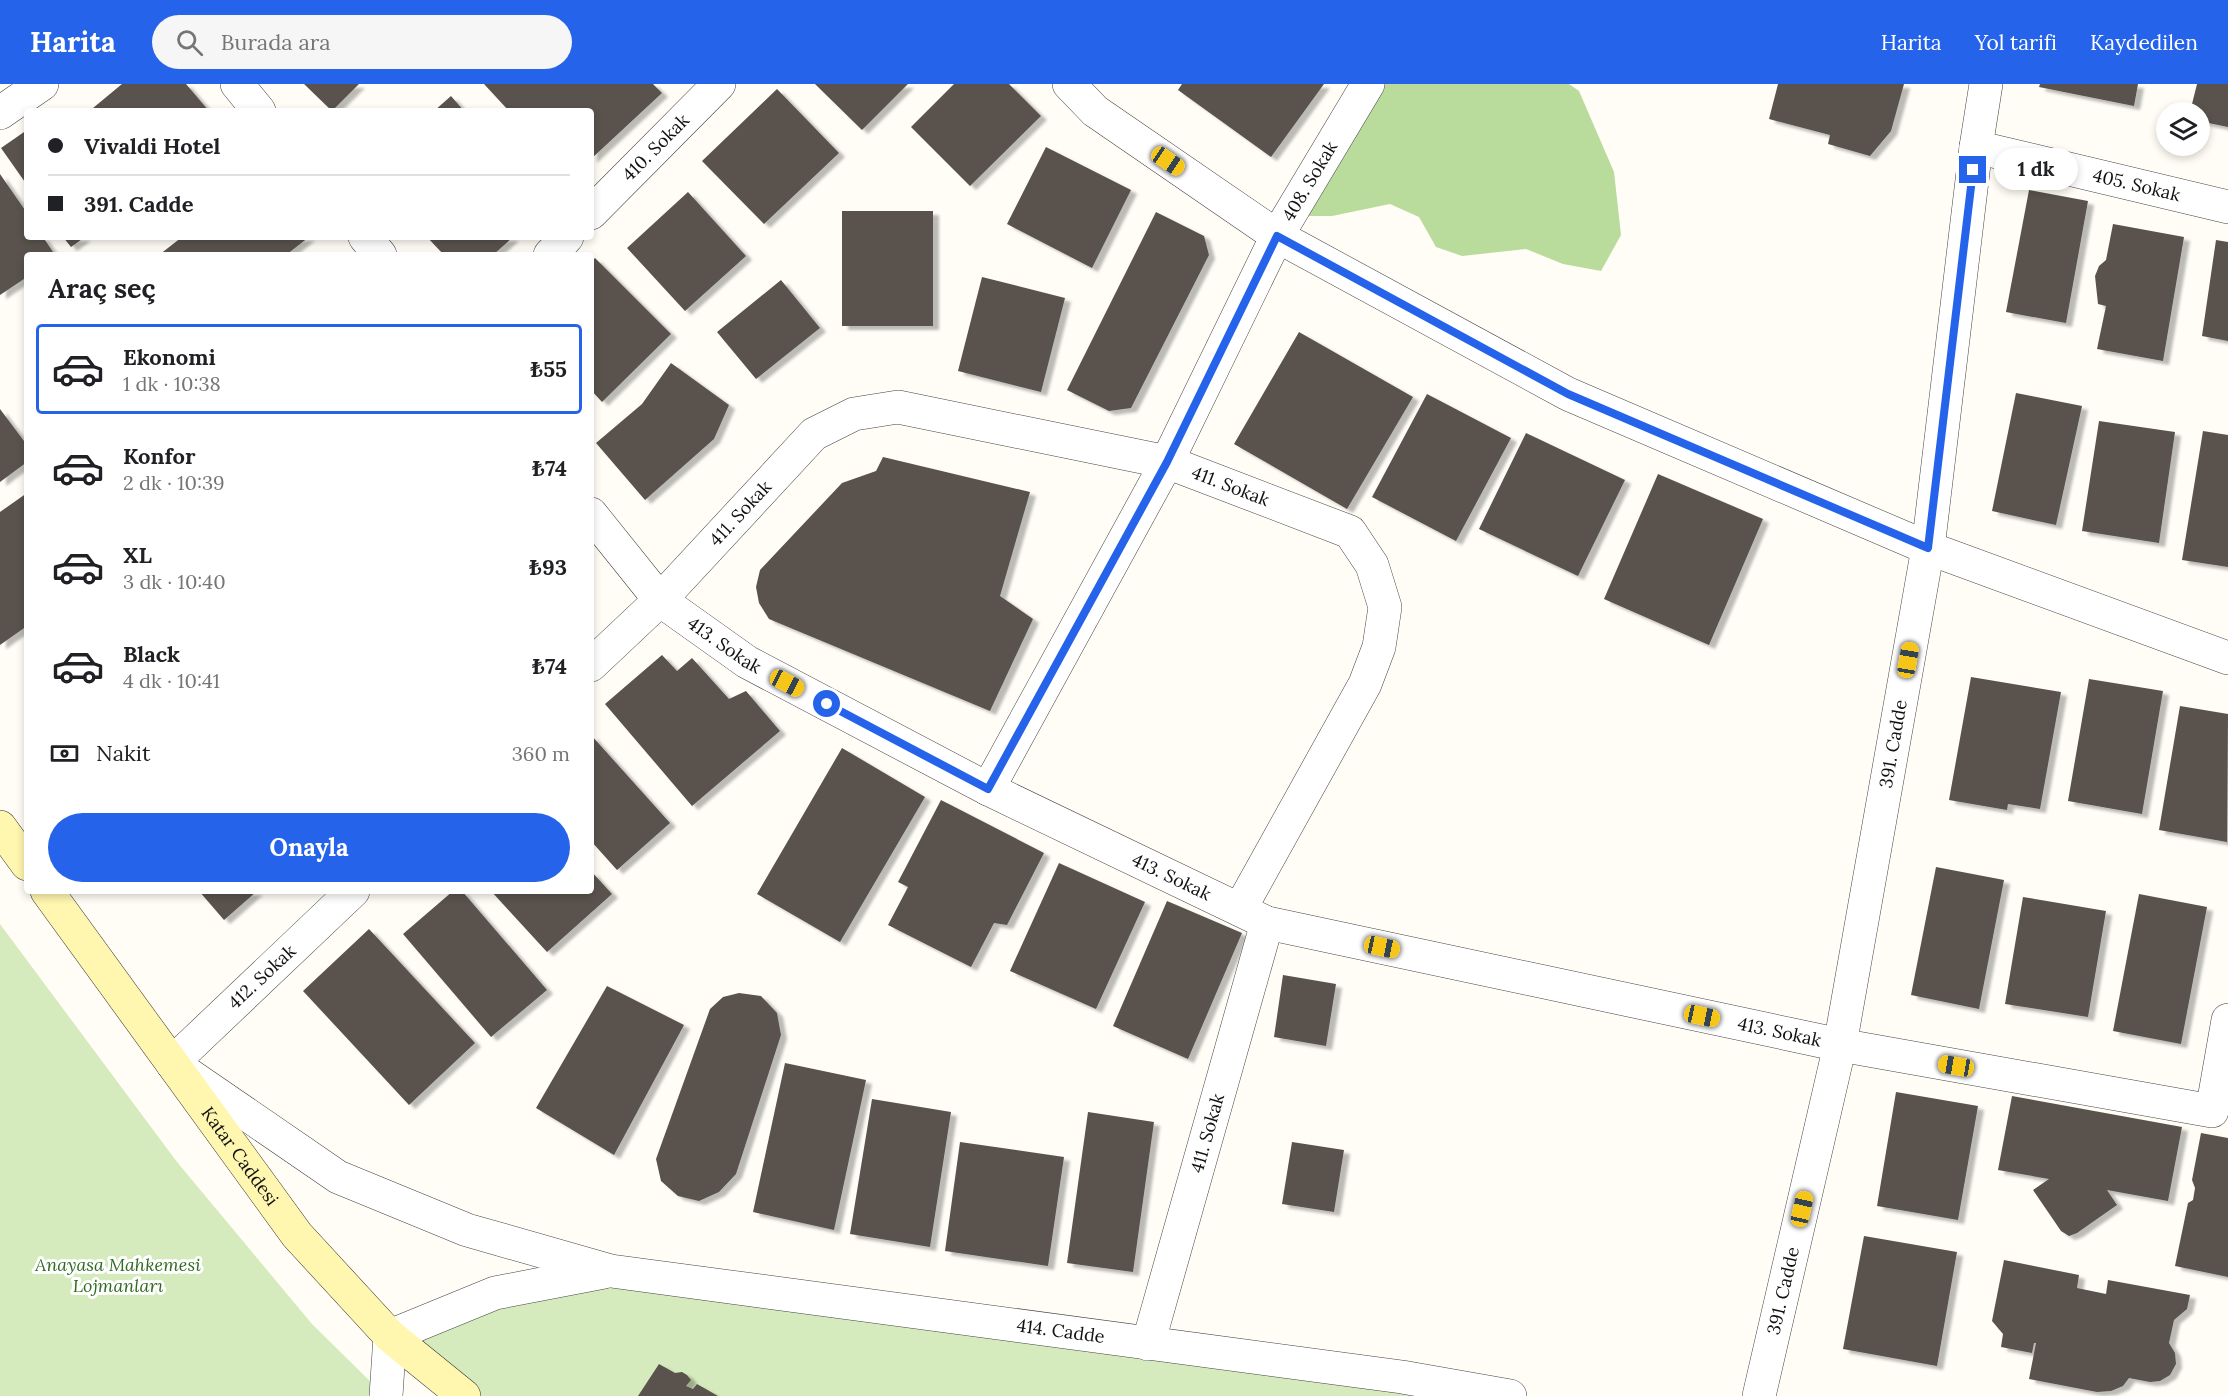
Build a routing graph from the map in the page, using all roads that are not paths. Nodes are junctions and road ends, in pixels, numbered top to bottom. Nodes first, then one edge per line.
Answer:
1 (42, 84) edge
2 (237, 84) edge
3 (719, 84) edge
4 (1069, 84) edge
5 (1368, 84) edge
6 (1986, 84) edge
7 (257, 108) edge
8 (0, 113) edge
9 (1976, 147) junction
10 (2228, 207) edge
11 (594, 210) edge
12 (1277, 236) junction
13 (368, 240) edge
14 (564, 240) edge
15 (378, 252) edge
16 (553, 252) edge
17 (1167, 462) junction
18 (594, 518) edge
19 (1928, 548) junction
20 (660, 600) junction
21 (2228, 658) edge
22 (594, 662) edge
23 (988, 789) junction
24 (0, 827) edge
25 (24, 860) edge
26 (48, 894) edge
27 (350, 894) edge
28 (1254, 916) junction
29 (2228, 1020) edge
30 (1840, 1045) junction
31 (172, 1063) junction
32 (2220, 1113) edge
33 (611, 1271) junction
34 (390, 1336) junction
35 (1148, 1344) junction
36 (386, 1396) edge
37 (464, 1396) edge
38 (1510, 1396) edge
39 (1759, 1396) edge

1 - 8 street
2 - 7 street
3 - 11 street, 410. Sokak
4 - 12 street
5 - 12 street, 408. Sokak
6 - 9 street, 391. Cadde
9 - 10 street, 405. Sokak
9 - 19 street, 391. Cadde
12 - 17 street, 408. Sokak
12 - 19 street
13 - 15 street
14 - 16 street
17 - 20 street, 411. Sokak
17 - 23 street, 408. Sokak
17 - 28 street, 411. Sokak
18 - 20 street, 413. Sokak
19 - 21 street
19 - 30 street, 391. Cadde
20 - 22 street
20 - 23 street, 413. Sokak
23 - 28 street, 413. Sokak
24 - 25 main road
26 - 31 main road, Katar Caddesi
27 - 31 street, 412. Sokak
28 - 30 street, 413. Sokak
28 - 35 street, 411. Sokak
29 - 32 street
30 - 32 street, 413. Sokak
30 - 39 street, 391. Cadde
31 - 33 street
31 - 34 main road, Katar Caddesi
33 - 34 street
33 - 35 street, 414. Cadde
34 - 36 street
34 - 37 main road, Katar Caddesi
35 - 38 street, 414. Cadde

